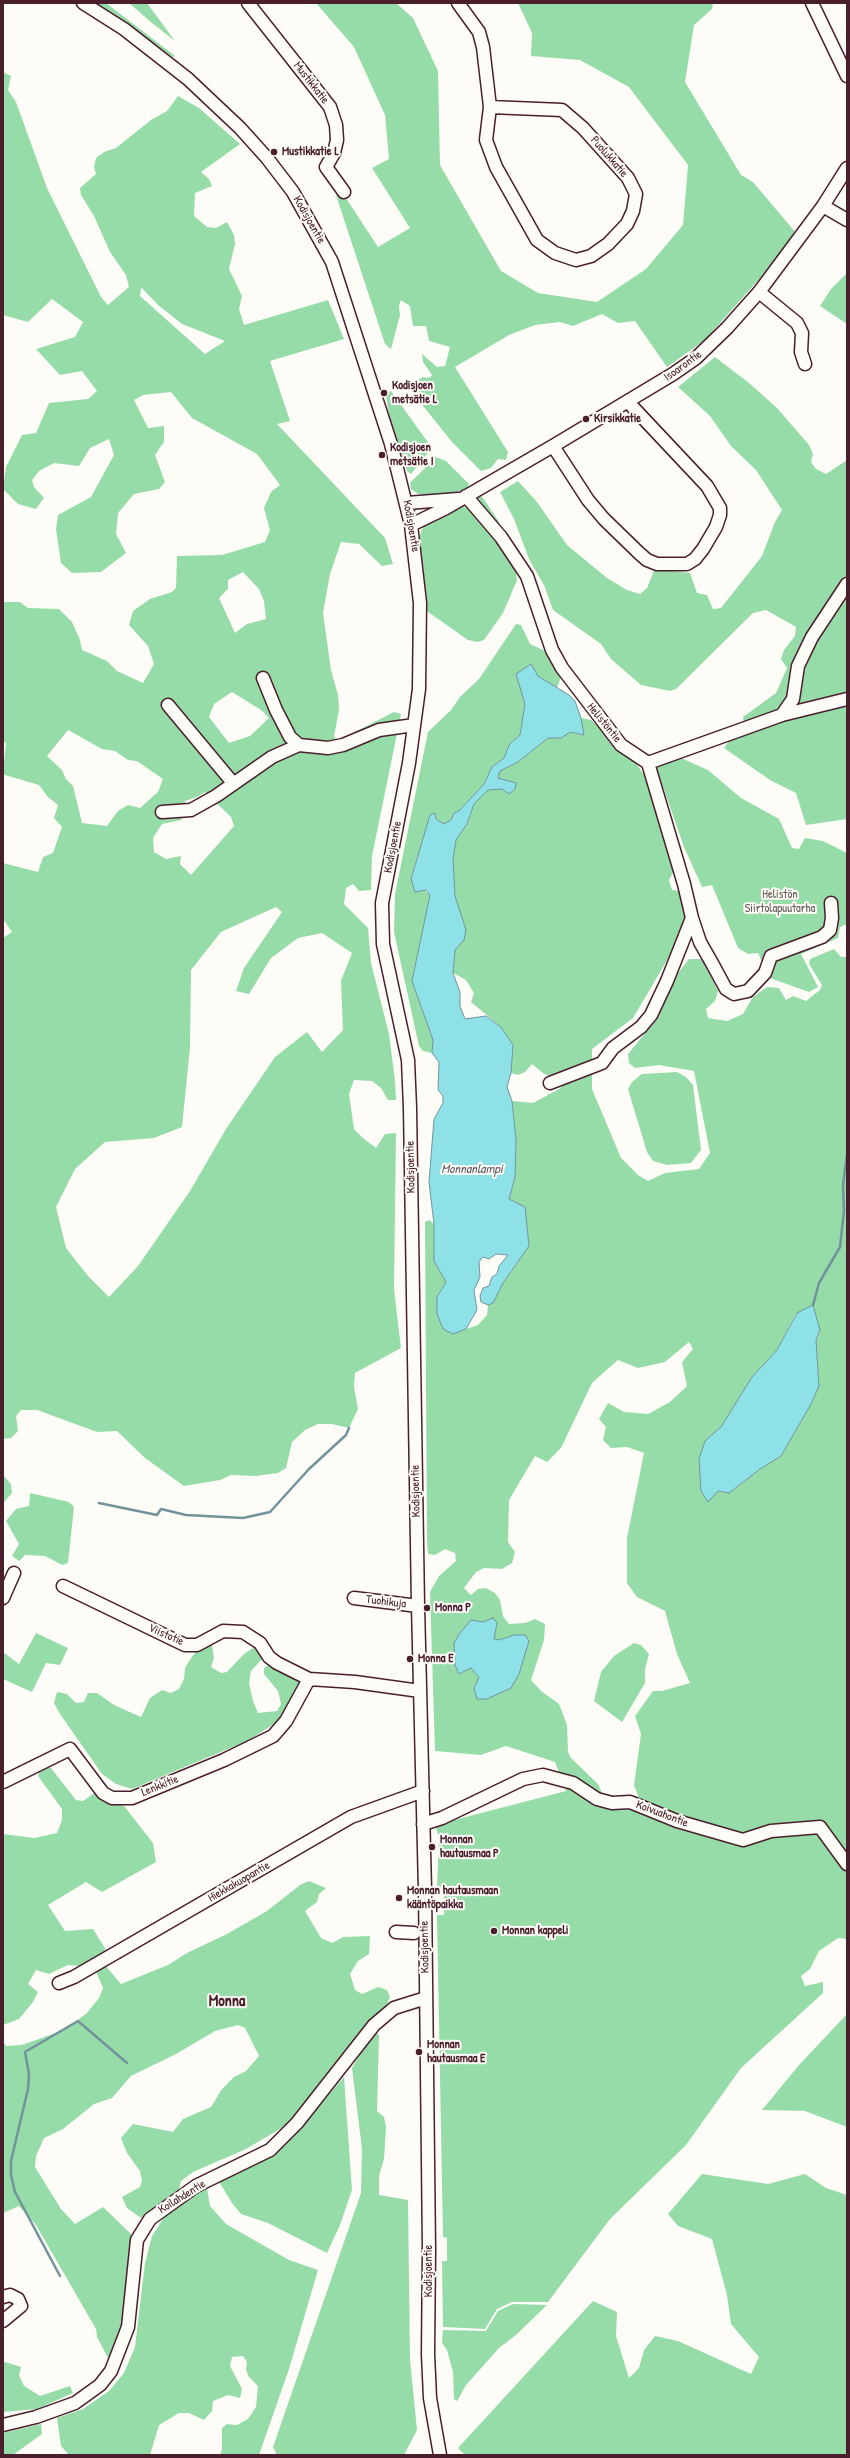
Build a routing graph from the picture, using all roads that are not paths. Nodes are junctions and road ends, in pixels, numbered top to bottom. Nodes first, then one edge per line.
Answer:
1 (83, 3) edge
2 (248, 3) edge
3 (458, 3) edge
4 (812, 3) edge
5 (847, 76) edge
6 (490, 107) junction
7 (847, 168) edge
8 (344, 192) dead end
9 (823, 206) junction
10 (847, 220) edge
11 (759, 292) junction
12 (805, 364) dead end
13 (628, 402) junction
14 (553, 446) junction
15 (464, 498) junction
16 (408, 503) junction
17 (412, 525) junction
18 (847, 584) edge
19 (263, 678) dead end
20 (847, 699) edge
21 (168, 705) dead end
22 (782, 715) junction
23 (414, 725) junction
24 (299, 745) junction
25 (648, 763) junction
26 (233, 783) junction
27 (162, 812) dead end
28 (830, 903) dead end
29 (692, 918) junction
30 (550, 1083) dead end
31 (14, 1573) dead end
32 (63, 1586) dead end
33 (3, 1598) edge
34 (354, 1598) dead end
35 (418, 1606) junction
36 (309, 1679) junction
37 (420, 1691) junction
38 (3, 1782) edge
39 (423, 1791) junction
40 (423, 1824) junction
41 (847, 1864) edge
42 (396, 1932) dead end
43 (414, 1933) dead end
44 (59, 1983) dead end
45 (426, 1998) junction
46 (3, 2297) edge
47 (3, 2321) edge
48 (3, 2425) edge
49 (440, 2455) edge

1 - 16 street, Kodisjoentie
2 - 8 street, Mustikkatie
3 - 6 street, Puolukkatie
4 - 5 street
6 - 6 street, Puolukkatie
7 - 9 street, Isoarontie
9 - 10 street
9 - 11 street, Isoarontie
11 - 12 street
11 - 13 street, Isoarontie
13 - 14 street, Isoarontie
13 - 14 street
14 - 15 street, Isoarontie
15 - 16 street, Isoarontie
15 - 17 street, Isoarontie
15 - 25 street, Helistöntie
16 - 17 street, Kodisjoentie
17 - 23 street, Kodisjoentie
18 - 22 street
19 - 24 street
20 - 22 street
21 - 26 street
22 - 25 street
23 - 24 street
23 - 35 street, Kodisjoentie
24 - 26 street
25 - 29 street
26 - 27 street
28 - 29 street
29 - 30 street
31 - 33 street
32 - 36 street, Viistotie
34 - 35 street, Tuohikuja
35 - 37 street, Kodisjoentie
36 - 37 street, Viistotie
36 - 38 street, Lenkkitie
37 - 39 street, Kodisjoentie
39 - 40 street, Kodisjoentie
39 - 44 street, Hiekkakuopantie
40 - 41 street, Koivuahontie
40 - 45 street, Kodisjoentie
42 - 43 street
45 - 48 street, Koilahdentie
45 - 49 street, Kodisjoentie
46 - 47 street

